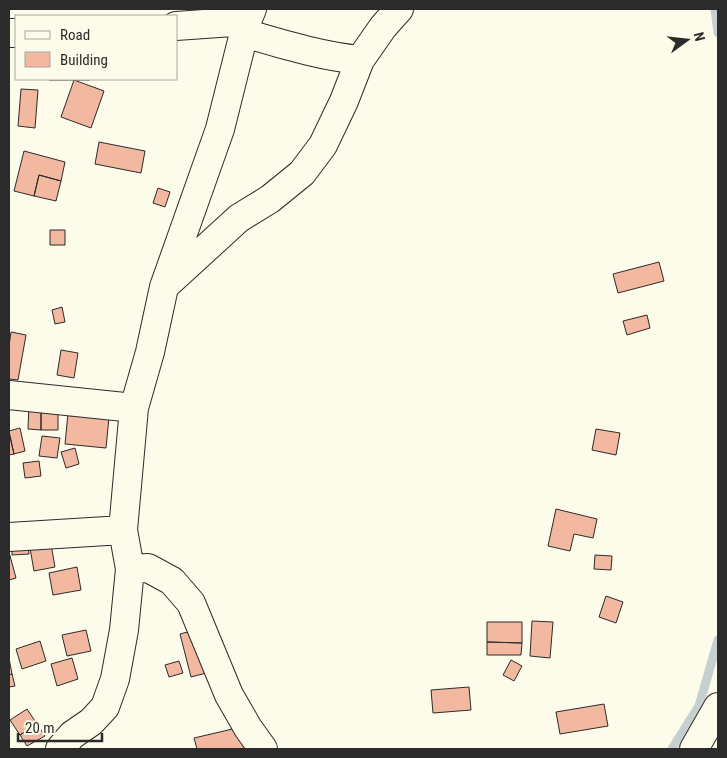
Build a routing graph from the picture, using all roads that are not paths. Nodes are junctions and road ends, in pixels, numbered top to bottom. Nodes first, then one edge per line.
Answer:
1 (399, 9) edge
2 (248, 21) edge
3 (178, 26) edge
4 (360, 60) junction
5 (164, 287) junction
6 (9, 394) edge
7 (134, 408) junction
8 (123, 530) junction
9 (9, 537) edge
10 (130, 569) junction
11 (718, 707) edge
12 (60, 749) edge
13 (263, 749) edge
14 (694, 749) edge

1 - 4 street
2 - 3 street
2 - 4 street
2 - 5 street
4 - 5 street
5 - 7 street
6 - 7 street
7 - 8 street
8 - 9 street
8 - 10 street
10 - 12 street
10 - 13 street
11 - 14 street

